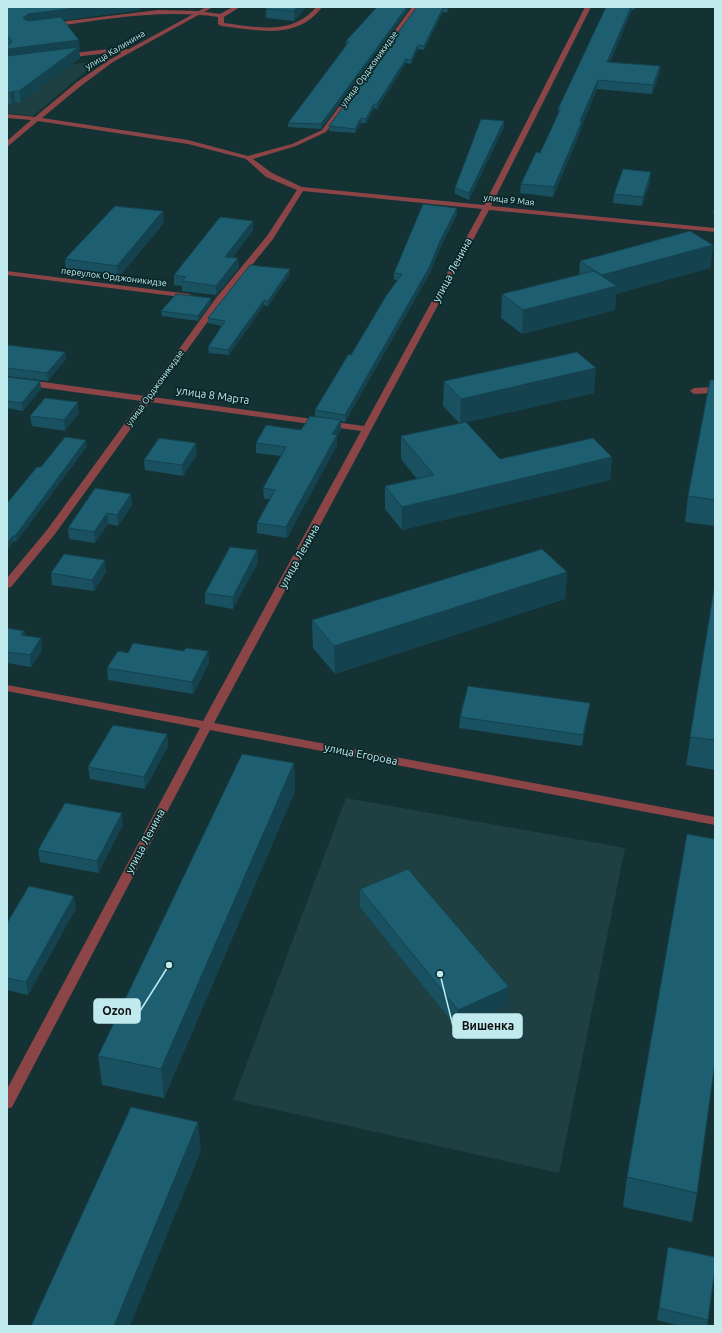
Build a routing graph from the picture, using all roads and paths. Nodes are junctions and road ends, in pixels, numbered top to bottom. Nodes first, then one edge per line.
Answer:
1 (210, 7) edge
2 (237, 7) edge
3 (319, 7) edge
4 (415, 7) edge
5 (588, 7) edge
6 (202, 12) junction
7 (221, 16) junction
8 (44, 26) edge
9 (127, 51) junction
10 (60, 56) edge
11 (7, 116) edge
12 (36, 119) junction
13 (7, 145) edge
14 (248, 158) junction
15 (301, 189) junction
16 (486, 208) junction
17 (715, 230) edge
18 (7, 272) edge
19 (196, 297) edge
20 (7, 380) edge
21 (715, 390) edge
22 (694, 391) dead end
23 (148, 398) junction
24 (368, 429) junction
25 (7, 585) edge
26 (7, 688) edge
27 (207, 725) junction
28 (715, 821) edge
29 (7, 1103) edge

1 - 6 street, улица Калинина
2 - 7 street
3 - 7 street
4 - 14 street, улица Орджоникидзе
5 - 16 street, улица Ленина
6 - 7 street
6 - 8 street
6 - 9 street, улица Калинина
9 - 10 street
9 - 12 street, улица Калинина
11 - 12 street
12 - 13 street, улица Калинина
12 - 14 street
14 - 15 street, улица 9 Мая
15 - 16 street, улица 9 Мая
15 - 23 street, улица Орджоникидзе
16 - 17 street, улица 9 Мая
16 - 24 street, улица Ленина
18 - 19 street, переулок Орджоникидзе
20 - 23 street, улица 8 Марта
21 - 22 street
23 - 24 street, улица 8 Марта
23 - 25 street, улица Орджоникидзе
24 - 27 street, улица Ленина
26 - 27 street, улица Егорова
27 - 28 street, улица Егорова
27 - 29 street, улица Ленина

